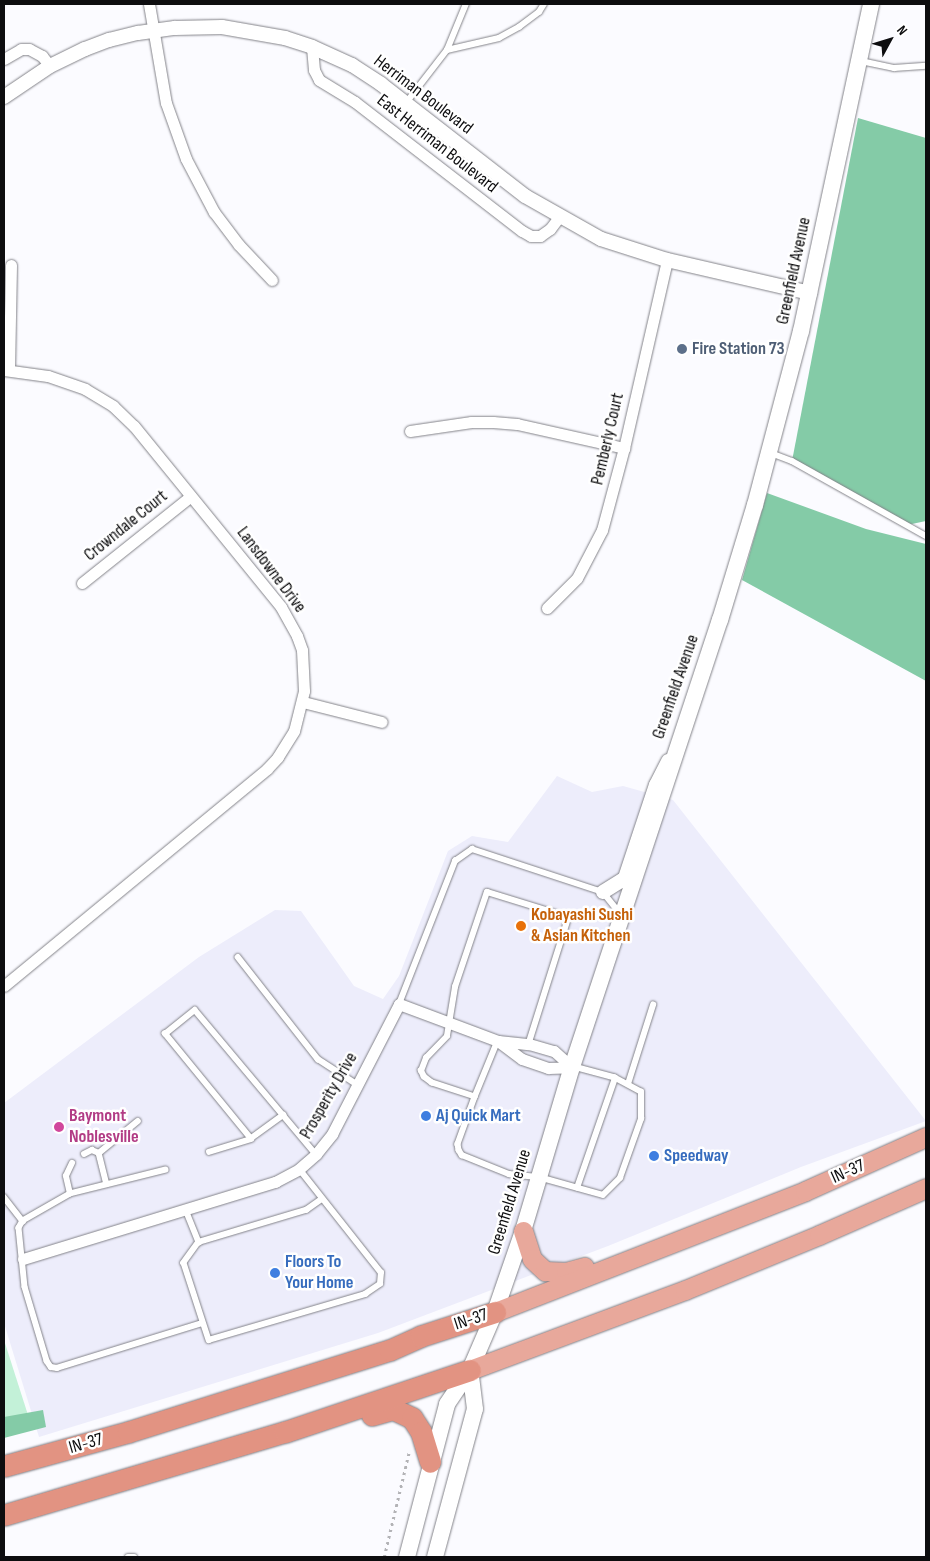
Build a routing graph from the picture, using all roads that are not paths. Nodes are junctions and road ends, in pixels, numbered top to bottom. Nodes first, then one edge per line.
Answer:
1 (150, 4) edge
2 (466, 4) edge
3 (544, 4) edge
4 (871, 4) edge
5 (153, 31) junction
6 (312, 47) junction
7 (446, 50) junction
8 (4, 59) edge
9 (859, 61) junction
10 (50, 66) junction
11 (926, 66) edge
12 (4, 97) edge
13 (406, 103) junction
14 (559, 217) junction
15 (667, 260) junction
16 (10, 265) dead end
17 (272, 280) dead end
18 (810, 293) junction
19 (6, 370) edge
20 (410, 431) dead end
21 (624, 448) junction
22 (770, 452) junction
23 (191, 496) junction
24 (926, 536) edge
25 (82, 583) dead end
26 (547, 608) dead end
27 (303, 702) junction
28 (382, 722) dead end
29 (681, 736) junction
30 (603, 892) junction
31 (621, 915) junction
32 (238, 957) dead end
33 (4, 986) edge
34 (399, 1004) junction
35 (653, 1005) dead end
36 (451, 1023) junction
37 (498, 1041) junction
38 (529, 1044) junction
39 (572, 1067) junction
40 (614, 1078) junction
41 (628, 1084) junction
42 (358, 1085) junction
43 (475, 1097) junction
44 (284, 1115) junction
45 (138, 1121) dead end
46 (926, 1137) edge
47 (251, 1139) junction
48 (209, 1152) dead end
49 (99, 1153) junction
50 (84, 1154) dead end
51 (316, 1154) junction
52 (72, 1163) dead end
53 (299, 1169) junction
54 (166, 1170) dead end
55 (539, 1177) junction
56 (832, 1180) junction
57 (107, 1184) junction
58 (577, 1188) junction
59 (926, 1188) edge
60 (70, 1194) junction
61 (4, 1197) edge
62 (322, 1199) junction
63 (186, 1210) junction
64 (23, 1221) junction
65 (523, 1231) junction
66 (199, 1242) junction
67 (23, 1259) junction
68 (495, 1312) junction
69 (202, 1323) junction
70 (470, 1370) junction
71 (430, 1462) junction
72 (4, 1466) edge
73 (66, 1497) junction
74 (4, 1515) edge
75 (128, 1557) edge
76 (134, 1557) edge
77 (407, 1557) edge
78 (435, 1557) edge

1 - 5 street
2 - 7 lane
3 - 7 lane
4 - 9 main road, Greenfield Avenue
5 - 6 street, Herriman Boulevard
5 - 10 street, Herriman Boulevard
5 - 17 street
6 - 13 street, Herriman Boulevard
6 - 14 street, East Herriman Boulevard
7 - 13 lane
8 - 10 street
9 - 11 lane
9 - 18 main road, Greenfield Avenue
10 - 12 street, Herriman Boulevard
13 - 14 street, Herriman Boulevard
14 - 15 street, Herriman Boulevard
15 - 18 street, Herriman Boulevard
15 - 21 street, Pemberly Court
16 - 19 street
18 - 22 main road, Greenfield Avenue
19 - 23 street, Lansdowne Drive
20 - 21 street
21 - 26 street, Pemberly Court
22 - 24 lane
22 - 29 main road, Greenfield Avenue
23 - 25 street, Crowndale Court
23 - 27 street, Lansdowne Drive
27 - 28 street
27 - 33 street, Lansdowne Drive
29 - 30 street
29 - 31 main road, Greenfield Avenue
30 - 31 lane
30 - 34 lane
31 - 39 main road, Greenfield Avenue
32 - 42 lane
34 - 36 street
34 - 42 street, Prosperity Drive
35 - 41 lane
36 - 37 street
36 - 38 lane
36 - 43 lane
37 - 38 street
37 - 39 street
37 - 43 lane
38 - 39 street
39 - 40 lane
39 - 55 main road, Greenfield Avenue
40 - 41 lane
40 - 58 lane
41 - 58 lane
42 - 51 street, Prosperity Drive
43 - 55 lane
44 - 47 lane
44 - 47 lane
44 - 51 lane
45 - 49 lane
46 - 56 highway, IN-37
47 - 48 lane
49 - 50 lane
49 - 57 lane
51 - 53 street, Prosperity Drive
52 - 60 lane
53 - 62 lane
53 - 63 street, Prosperity Drive
54 - 57 lane
55 - 58 lane
55 - 65 main road, Greenfield Avenue
56 - 65 highway
56 - 68 highway, IN-37
57 - 60 lane
59 - 70 highway
60 - 64 lane
61 - 64 lane
62 - 66 lane
62 - 69 lane
63 - 66 lane
63 - 67 street, Prosperity Drive
64 - 67 lane
65 - 68 main road, Greenfield Avenue
66 - 69 lane
67 - 69 lane
68 - 70 main road, Greenfield Avenue
68 - 72 highway, IN-37
70 - 71 main road, Greenfield Avenue
70 - 73 highway
70 - 78 main road
71 - 73 highway
71 - 77 main road, Greenfield Avenue
73 - 74 highway
75 - 76 lane

